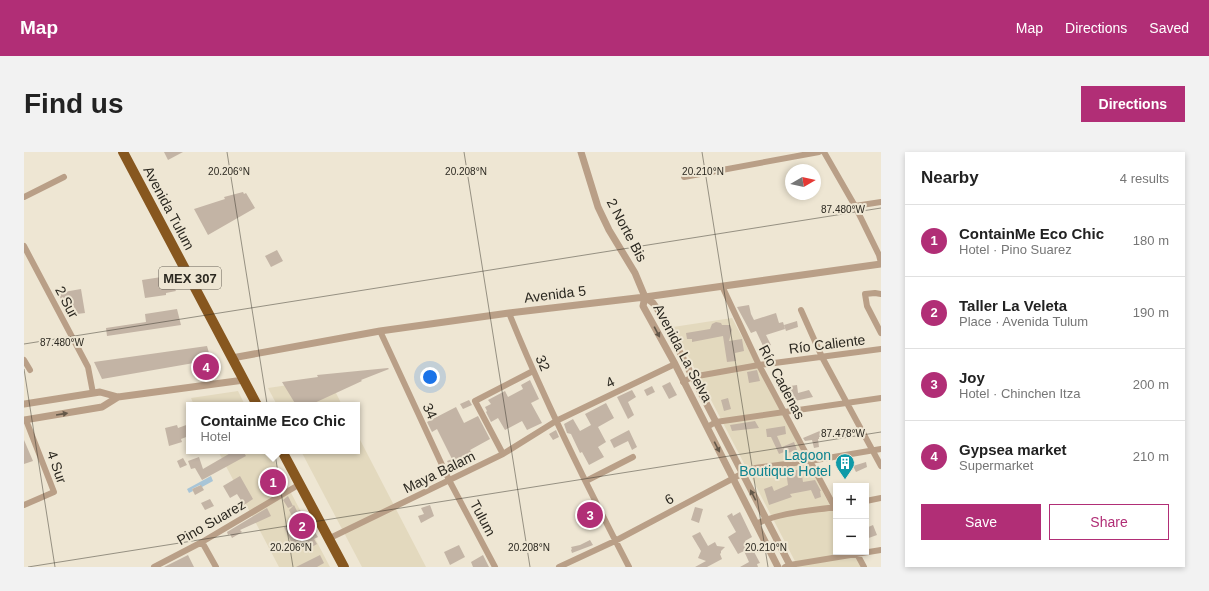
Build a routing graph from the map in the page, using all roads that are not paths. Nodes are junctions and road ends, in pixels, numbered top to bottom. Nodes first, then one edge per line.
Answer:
1 (123, 152) edge
2 (581, 152) edge
3 (819, 152) edge
4 (824, 152) edge
5 (64, 176) dead end
6 (684, 177) dead end
7 (24, 197) edge
8 (881, 202) edge
9 (855, 206) junction
10 (24, 246) edge
11 (881, 263) edge
12 (722, 286) junction
13 (881, 294) edge
14 (645, 297) junction
15 (801, 310) dead end
16 (509, 313) junction
17 (380, 331) junction
18 (881, 333) edge
19 (881, 349) edge
20 (822, 357) junction
21 (232, 358) junction
22 (24, 360) edge
23 (674, 364) junction
24 (759, 365) junction
25 (30, 370) dead end
26 (533, 371) junction
27 (692, 377) junction
28 (244, 380) junction
29 (684, 382) junction
30 (93, 393) junction
31 (118, 397) junction
32 (881, 398) edge
33 (255, 402) edge
34 (848, 403) junction
35 (24, 404) edge
36 (785, 413) junction
37 (25, 420) edge
38 (556, 421) junction
39 (716, 422) junction
40 (707, 427) junction
41 (881, 449) edge
42 (872, 450) junction
43 (284, 454) edge
44 (504, 454) junction
45 (633, 457) dead end
46 (810, 461) junction
47 (881, 466) edge
48 (742, 473) junction
49 (733, 478) junction
50 (449, 480) junction
51 (586, 481) junction
52 (300, 484) junction
53 (881, 498) edge
54 (869, 500) edge
55 (833, 503) edge
56 (24, 505) edge
57 (833, 508) edge
58 (766, 519) junction
59 (756, 524) junction
60 (328, 539) junction
61 (615, 541) junction
62 (202, 542) junction
63 (881, 550) edge
64 (869, 551) edge
65 (846, 555) edge
66 (857, 555) edge
67 (788, 566) edge
68 (154, 567) edge
69 (216, 567) edge
70 (344, 567) edge
71 (495, 567) edge
72 (559, 567) edge
73 (629, 567) edge
74 (778, 567) edge
75 (864, 567) edge

1 - 21 highway, Avenida Tulum / MEX 307
2 - 14 street, 2 Norte Bis
3 - 6 street
4 - 9 street
5 - 7 street
8 - 9 street
9 - 11 street
10 - 30 street, 2 Sur
11 - 12 street, Avenida 5
12 - 14 street, Avenida 5
12 - 24 street, Río Cadenas
13 - 18 street
14 - 16 street, Avenida 5
14 -> 23 street, Avenida La Selva
14 - 27 street, Avenida La Selva
15 - 20 street
16 - 17 street, Avenida 5
16 - 26 street, 32
17 - 21 street, Avenida 5
17 - 50 street, 34
19 - 20 street, Río Caliente
20 - 24 street, Río Caliente
20 - 34 street
21 - 28 highway, Avenida Tulum / MEX 307
22 - 25 street
23 - 29 street, Avenida La Selva
23 - 38 street, 4
24 - 27 street, Río Caliente
24 - 36 street, Río Cadenas
26 - 38 street, 32
26 - 44 street
27 - 29 street, Río Caliente
27 - 39 street, Avenida La Selva
28 - 31 street
28 - 33 highway, Avenida Tulum / MEX 307
29 - 40 street, Avenida La Selva
30 - 31 street
30 - 35 street
37 -> 31 street
32 - 34 street
34 - 36 street
34 - 42 street
36 - 39 street
36 - 46 street, Río Cadenas
37 - 56 street, 4 Sur
38 - 44 street, Maya Balam
38 - 51 street, 32
39 - 40 street
39 - 48 street, Avenida La Selva
40 -> 49 street, Avenida La Selva
41 - 42 street, 6
42 - 46 street, 6
42 - 47 street
43 - 52 highway
44 - 50 street, Maya Balam
45 - 51 street
46 - 48 street, 6
46 - 55 street, Río Cadenas
48 - 49 street, 6
58 -> 48 street, Avenida La Selva
49 - 59 street, Avenida La Selva
49 - 61 street, 6
50 - 60 street, Maya Balam
50 - 71 street, Tulum
51 - 61 street, 32
52 - 60 highway
52 - 62 street, Pino Suarez
53 - 54 street
57 - 58 street
58 - 59 street
58 - 67 street, Avenida La Selva
59 - 74 street, Avenida La Selva
60 - 70 highway
61 - 72 street, 6
61 - 73 street, 32
62 - 68 street, Pino Suarez
62 - 69 street
63 - 64 street
65 - 67 street
66 - 75 street

